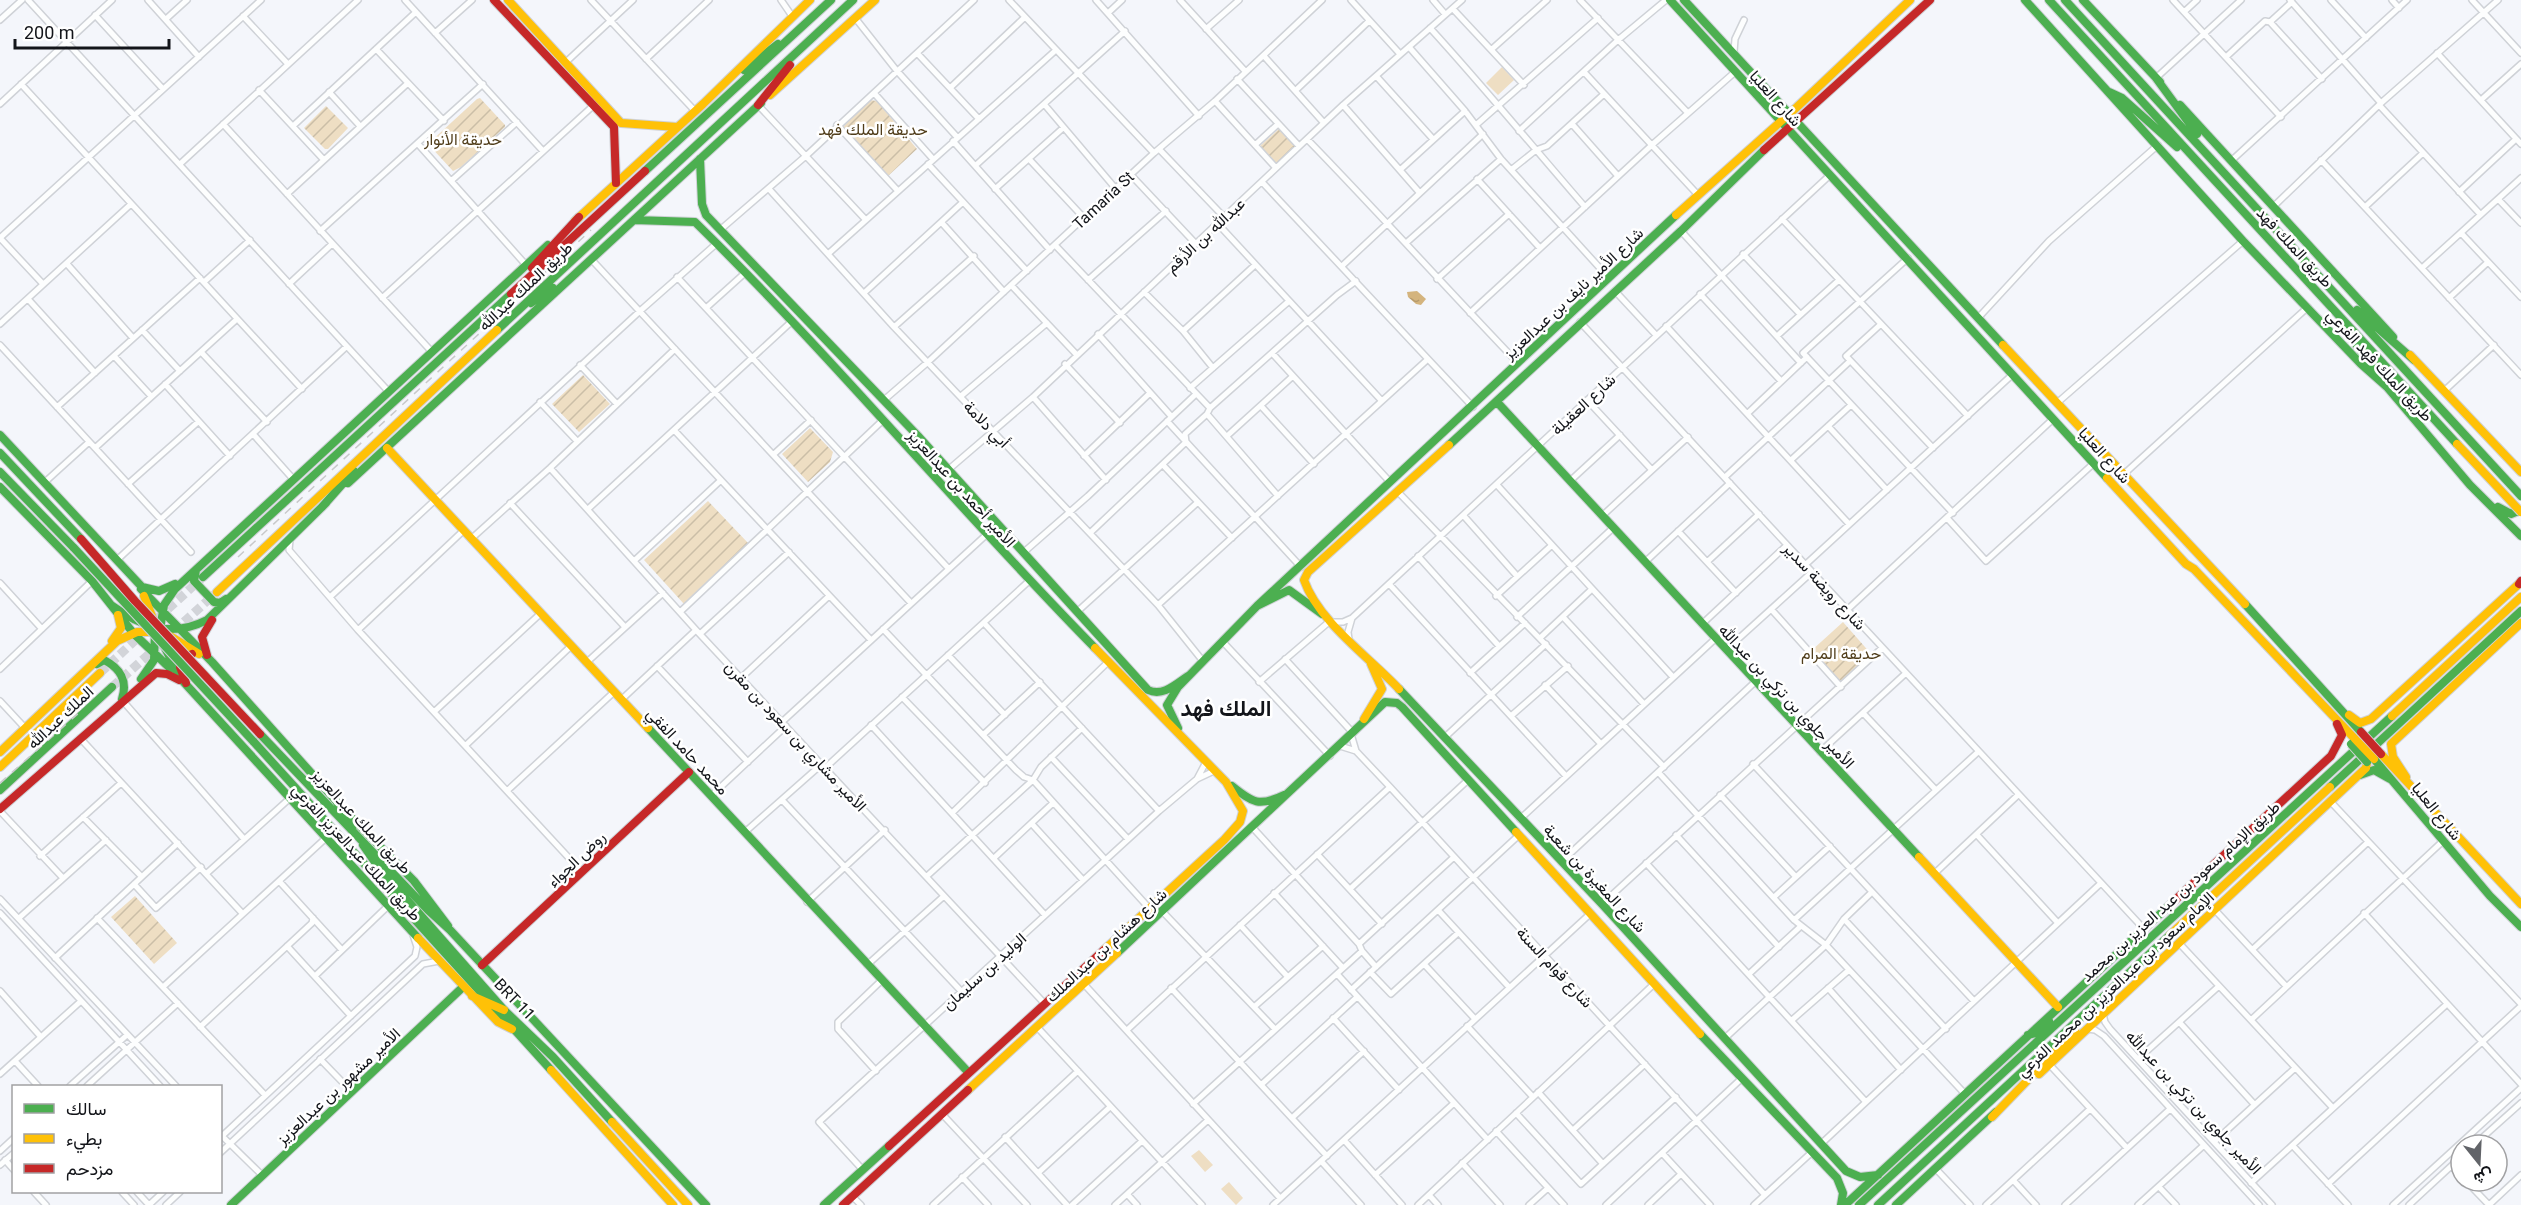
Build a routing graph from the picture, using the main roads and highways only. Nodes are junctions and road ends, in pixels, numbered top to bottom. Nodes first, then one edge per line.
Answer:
1 (494, 0) edge
2 (508, 0) edge
3 (810, 0) edge
4 (831, 0) edge
5 (853, 0) edge
6 (875, 0) edge
7 (1668, 0) edge
8 (1684, 0) edge
9 (1910, 0) edge
10 (1930, 0) edge
11 (2025, 0) edge
12 (2049, 0) edge
13 (2065, 0) edge
14 (2083, 0) edge
15 (823, 28) junction
16 (796, 32) junction
17 (1863, 43) junction
18 (1875, 51) junction
19 (2156, 78) junction
20 (2109, 92) junction
21 (703, 104) junction
22 (758, 105) junction
23 (1790, 114) junction
24 (1796, 121) junction
25 (1780, 122) junction
26 (677, 127) junction
27 (1786, 130) junction
28 (700, 159) junction
29 (2215, 161) junction
30 (2200, 166) junction
31 (616, 183) junction
32 (1698, 195) junction
33 (1709, 203) junction
34 (579, 217) junction
35 (634, 220) junction
36 (580, 269) junction
37 (2324, 281) junction
38 (2319, 293) junction
39 (501, 305) junction
40 (515, 314) junction
41 (1999, 339) junction
42 (829, 342) junction
43 (1989, 346) junction
44 (818, 352) junction
45 (2414, 360) junction
46 (2387, 387) junction
47 (1497, 402) junction
48 (385, 411) junction
49 (399, 421) junction
50 (0, 435) edge
51 (387, 448) junction
52 (0, 453) edge
53 (2505, 458) junction
54 (0, 472) edge
55 (2521, 472) edge
56 (296, 478) junction
57 (2521, 480) edge
58 (2, 487) edge
59 (2474, 489) junction
60 (2521, 496) edge
61 (322, 507) junction
62 (2521, 511) edge
63 (2164, 517) junction
64 (2152, 526) junction
65 (2521, 538) edge
66 (2205, 560) junction
67 (203, 562) junction
68 (2194, 569) junction
69 (203, 577) tunnel mouth
70 (133, 578) junction
71 (1305, 578) joint
72 (247, 581) junction
73 (2520, 582) edge
74 (141, 589) junction
75 (217, 592) tunnel mouth
76 (2521, 597) edge
77 (111, 605) junction
78 (1257, 606) junction
79 (162, 611) junction
80 (2521, 611) edge
81 (1330, 620) junction
82 (2521, 623) edge
83 (158, 630) junction
84 (181, 630) junction
85 (134, 634) junction
86 (155, 656) junction
87 (1367, 658) junction
88 (212, 662) junction
89 (174, 671) junction
90 (100, 673) tunnel mouth
91 (81, 675) junction
92 (1188, 676) junction
93 (112, 687) tunnel mouth
94 (187, 687) junction
95 (122, 700) junction
96 (1385, 702) joint
97 (2336, 705) junction
98 (2327, 710) junction
99 (1362, 723) junction
100 (1188, 741) junction
101 (2353, 741) junction
102 (0, 752) edge
103 (2331, 756) junction
104 (2374, 758) junction
105 (0, 767) edge
106 (689, 772) junction
107 (2351, 780) junction
108 (1226, 782) junction
109 (2406, 786) junction
110 (1294, 789) junction
111 (0, 790) edge
112 (336, 801) junction
113 (0, 810) edge
114 (1243, 819) joint
115 (355, 832) junction
116 (2521, 904) edge
117 (2507, 915) junction
118 (2521, 918) edge
119 (2521, 927) edge
120 (450, 930) junction
121 (482, 965) junction
122 (2134, 970) junction
123 (463, 987) junction
124 (2094, 987) junction
125 (472, 996) junction
126 (492, 1005) junction
127 (2058, 1007) junction
128 (504, 1010) junction
129 (512, 1029) junction
130 (2028, 1035) junction
131 (968, 1072) junction
132 (1992, 1117) junction
133 (1846, 1171) junction
134 (1878, 1174) junction
135 (1837, 1178) junction
136 (231, 1205) edge
137 (673, 1205) edge
138 (688, 1205) edge
139 (706, 1205) edge
140 (824, 1205) edge
141 (843, 1205) edge
142 (1843, 1205) edge
143 (1859, 1205) edge
144 (1878, 1205) edge
145 (1896, 1205) edge

1 - 31 main road
2 - 26 main road
3 - 21 main road, طريق الملك عبدالله
4 - 16 main road, طريق الملك عبدالله
5 - 15 main road, طريق الملك عبدالله
6 - 22 main road
7 - 25 main road, شارع العليا
8 - 23 main road, شارع العليا
9 - 17 main road, شارع الأمير نايف بن عبدالعزيز
10 - 18 main road, شارع الأمير نايف بن عبدالعزيز
11 - 20 main road, طريق الملك فهد الفرعي
12 - 30 main road, طريق الملك فهد
13 - 29 main road, طريق الملك فهد
14 - 19 main road, طريق الملك فهد الفرعي
15 - 22 main road
15 - 40 main road, طريق الملك عبدالله
16 - 21 main road
16 - 39 main road, طريق الملك عبدالله
17 - 18 main road
17 - 23 main road, شارع الأمير نايف بن عبدالعزيز
18 - 24 main road, شارع الأمير نايف بن عبدالعزيز
19 - 29 main road
19 - 45 main road, طريق الملك فهد الفرعي
20 - 30 main road
20 - 46 main road, طريق الملك فهد الفرعي
21 - 26 main road, طريق الملك عبدالله
22 - 28 main road
23 - 24 main road, شارع العليا
23 - 25 main road, شارع الأمير نايف بن عبدالعزيز
24 - 27 main road, شارع الأمير نايف بن عبدالعزيز
24 - 41 main road, شارع العليا
25 - 27 main road, شارع العليا
25 - 32 main road, شارع الأمير نايف بن عبدالعزيز
26 - 31 main road, طريق الملك عبدالله
27 - 33 main road, شارع الأمير نايف بن عبدالعزيز
27 - 43 main road, شارع العليا
28 - 35 main road
28 - 42 main road, الأمير أحمد بن عبدالعزيز
29 - 37 main road, طريق الملك فهد
30 - 38 main road, طريق الملك فهد
31 - 34 main road, طريق الملك عبدالله
32 - 33 main road
32 - 78 main road, شارع الأمير نايف بن عبدالعزيز
33 - 47 main road, شارع الأمير نايف بن عبدالعزيز
34 - 39 main road
34 - 56 main road, طريق الملك عبدالله
35 - 36 main road
35 - 44 main road, الأمير أحمد بن عبدالعزيز
36 - 40 main road
36 - 51 main road
37 - 45 main road
37 - 60 main road, طريق الملك فهد
38 - 46 main road
38 - 62 main road, طريق الملك فهد, bridge
39 - 48 main road, طريق الملك عبدالله
40 - 49 main road, طريق الملك عبدالله
41 - 43 main road
41 - 63 main road, شارع العليا
42 - 44 main road
42 - 92 main road, الأمير أحمد بن عبدالعزيز
43 - 64 main road, شارع العليا
44 - 100 main road, الأمير أحمد بن عبدالعزيز
45 - 53 main road, طريق الملك فهد الفرعي
46 - 59 main road, طريق الملك فهد الفرعي
47 - 71 main road, شارع الأمير نايف بن عبدالعزيز
47 - 127 main road, الأمير جلوي بن تركي بن عبدالله
48 - 56 main road
48 - 69 main road, طريق الملك عبدالله
49 - 61 main road
49 - 75 main road, طريق الملك عبدالله
50 - 70 main road
51 - 61 main road
51 - 106 main road, محمد حامد الفقي
52 - 115 main road, طريق الملك عبدالعزيز, bridge
53 - 55 main road, طريق الملك فهد الفرعي
53 - 57 main road
54 - 126 main road, طريق الملك عبدالعزيز, bridge
56 - 67 main road, طريق الملك عبدالله
58 - 77 main road
59 - 62 main road
59 - 65 main road, طريق الملك فهد الفرعي
61 - 72 main road
63 - 64 main road
63 - 66 main road, شارع العليا
64 - 68 main road, شارع العليا
66 - 68 main road
66 - 97 main road, شارع العليا
67 - 70 main road
67 - 72 main road
67 - 79 main road
68 - 98 main road, شارع العليا
70 - 74 main road
70 - 77 main road
71 - 81 main road, شارع المغيرة بن شعبة
72 - 84 main road
72 - 88 main road
73 - 97 main road
74 - 79 main road
74 - 83 main road
76 - 124 main road, طريق الإمام سعود بن عبد العزيز بن محمد
77 - 83 main road
77 - 85 main road
77 - 91 main road
78 - 81 main road
78 - 92 main road
79 - 83 main road
79 - 84 main road
80 - 122 main road, طريق الإمام سعود بن عبد العزيز بن محمد
81 - 87 main road, شارع المغيرة بن شعبة
82 - 109 main road
83 - 84 main road
83 - 85 main road
83 - 86 main road
83 - 88 main road
83 - 89 main road
84 - 88 main road
85 - 86 main road
85 - 91 main road
86 - 89 main road
86 - 95 main road
87 - 99 main road
87 - 133 main road, شارع المغيرة بن شعبة
88 - 94 main road
88 - 112 main road, طريق الملك عبدالعزيز الفرعي
89 - 94 main road, طريق الملك عبدالعزيز الفرعي
90 - 105 main road, الملك عبدالله
91 - 95 main road
91 - 102 main road
92 - 100 main road
93 - 111 main road, الملك عبدالله
94 - 95 main road
94 - 123 main road, طريق الملك عبدالعزيز الفرعي
95 - 113 main road
96 - 99 main road, شارع هشام بن عبدالملك
96 - 135 main road, شارع المغيرة بن شعبة
97 - 104 main road, شارع العليا, bridge
98 - 101 main road, شارع العليا
98 - 103 main road
99 - 110 main road, شارع هشام بن عبدالملك
100 - 108 main road, الأمير أحمد بن عبدالعزيز
101 - 103 main road
101 - 104 main road, شارع العليا, bridge
103 - 127 main road
104 - 107 main road, الإمام سعود بن عبدالعزيز بن محمد الفرعي
104 - 109 main road, شارع العليا
106 - 121 main road, روض الجواء
106 - 131 main road, محمد حامد الفقي
107 - 109 main road
107 - 132 main road, الإمام سعود بن عبدالعزيز بن محمد الفرعي
108 - 110 main road
108 - 114 main road, الأمير أحمد بن عبدالعزيز
109 - 116 main road, شارع العليا
109 - 117 main road, شارع العليا
110 - 141 main road, شارع هشام بن عبدالملك
112 - 115 main road, BRT 11
112 - 120 main road, طريق الملك عبدالعزيز الفرعي
114 - 131 main road, شارع هشام بن عبدالملك
115 - 120 main road, طريق الملك عبدالعزيز
115 - 128 main road, BRT 11
117 - 118 main road
117 - 119 main road, شارع العليا
120 - 121 main road, طريق الملك عبدالعزيز
121 - 139 main road, طريق الملك عبدالعزيز
122 - 132 main road
122 - 144 main road, طريق الإمام سعود بن عبد العزيز بن محمد
123 - 125 main road, طريق الملك عبدالعزيز الفرعي
123 - 136 main road, الأمير مشهور بن عبدالعزيز
124 - 130 main road
124 - 143 main road, طريق الإمام سعود بن عبد العزيز بن محمد
125 - 126 main road
125 - 129 main road, طريق الملك عبدالعزيز الفرعي
126 - 128 main road
126 - 129 main road, طريق الملك عبدالعزيز
127 - 130 main road
128 - 138 main road, BRT 11
129 - 137 main road, طريق الملك عبدالعزيز
130 - 134 main road
131 - 140 main road, شارع هشام بن عبدالملك
132 - 145 main road, الإمام سعود بن عبدالعزيز بن محمد الفرعي
133 - 134 main road
133 - 135 main road
134 - 142 main road
135 - 142 main road

